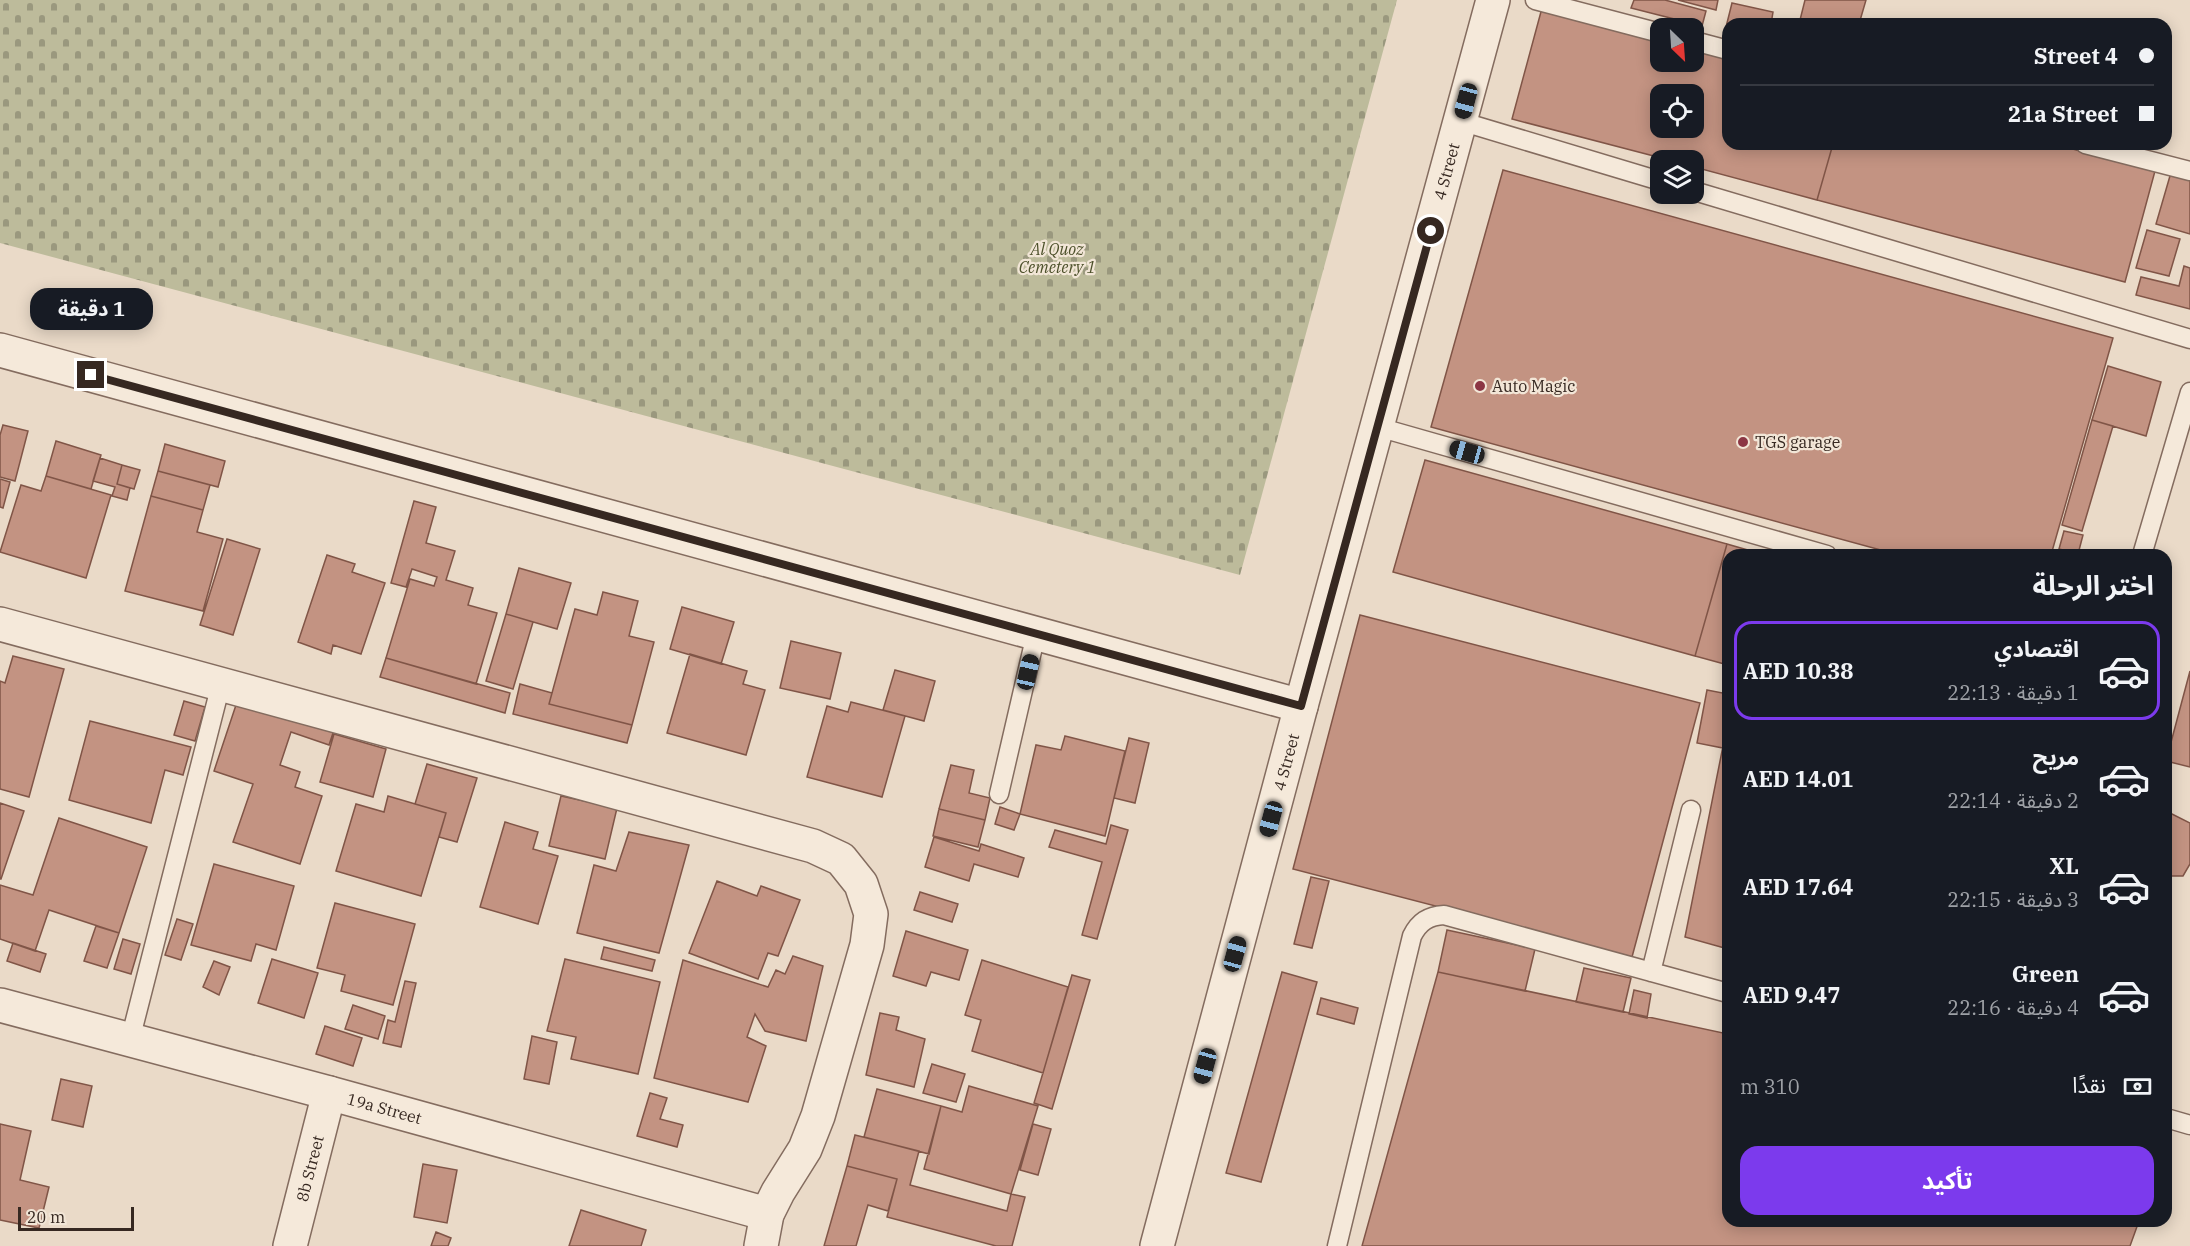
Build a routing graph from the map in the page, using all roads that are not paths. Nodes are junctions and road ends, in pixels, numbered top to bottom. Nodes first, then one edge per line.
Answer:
1 (1493, 0) edge
2 (1535, 0) edge
3 (1650, 30) edge
4 (1704, 44) edge
5 (1722, 49) edge
6 (1460, 121) junction
7 (2108, 150) edge
8 (2190, 171) edge
9 (1650, 178) edge
10 (1704, 194) edge
11 (2190, 339) edge
12 (0, 350) edge
13 (2190, 392) edge
14 (1378, 427) junction
15 (1806, 549) edge
16 (2144, 549) edge
17 (0, 624) edge
18 (1036, 634) junction
19 (222, 684) junction
20 (1301, 706) junction
21 (999, 794) dead end
22 (1692, 810) dead end
23 (1651, 972) junction
24 (1722, 991) edge
25 (0, 1005) edge
26 (130, 1040) junction
27 (329, 1093) junction
28 (2172, 1120) edge
29 (2190, 1125) edge
30 (767, 1215) junction
31 (291, 1246) edge
32 (761, 1246) edge
33 (1157, 1246) edge
34 (1337, 1246) edge

1 - 6 street, 4 Street
2 - 3 lane
4 - 5 lane
6 - 9 lane
6 - 14 street, 4 Street
7 - 8 lane
10 - 11 lane
12 - 18 street
13 - 16 lane
14 - 15 lane
14 - 20 street, 4 Street
17 - 19 street
18 - 20 street
18 - 21 lane
19 - 26 lane
19 - 30 street
20 - 33 street, 4 Street
22 - 23 lane
23 - 24 lane
23 - 34 lane
25 - 26 street, 19a Street
26 - 27 street, 19a Street
27 - 30 street, 19a Street
27 - 31 street, 8b Street
28 - 29 lane
30 - 32 street

